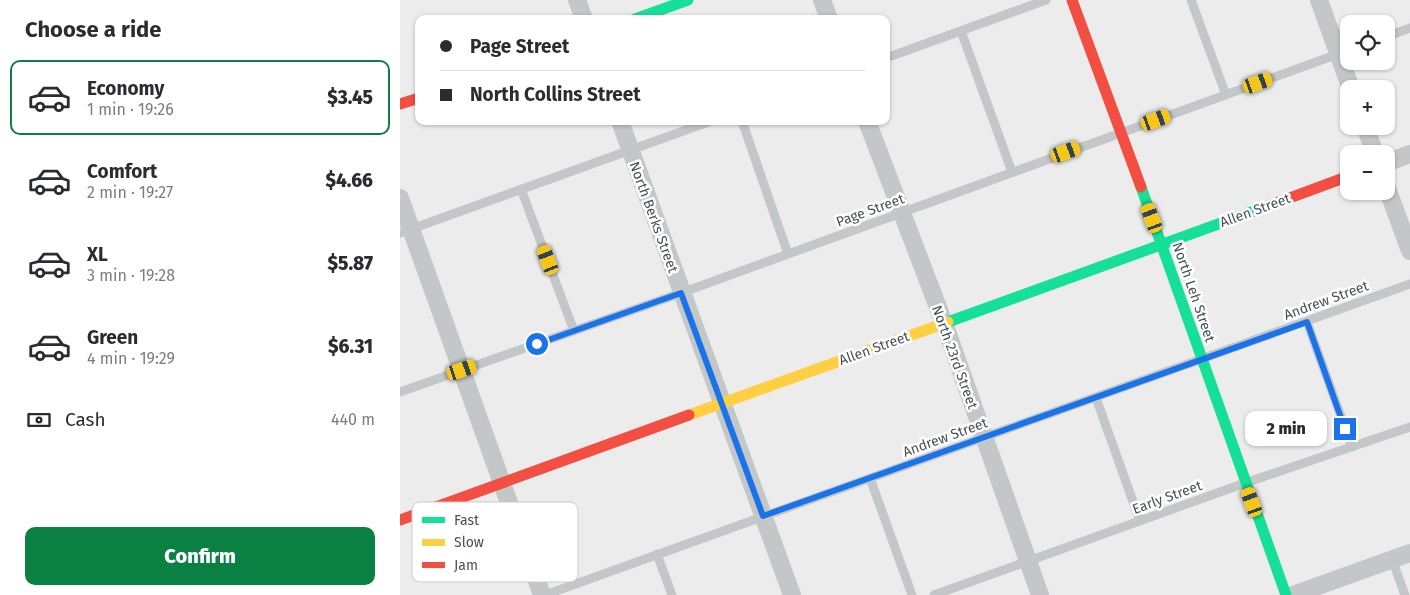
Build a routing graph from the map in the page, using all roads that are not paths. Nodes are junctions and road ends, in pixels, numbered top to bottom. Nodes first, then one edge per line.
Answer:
1 (577, 0) edge
2 (688, 0) edge
3 (822, 0) edge
4 (1046, 0) edge
5 (1072, 0) edge
6 (1191, 0) edge
7 (1319, 0) edge
8 (583, 15) edge
9 (646, 15) edge
10 (828, 15) edge
11 (1410, 28) edge
12 (961, 31) junction
13 (1395, 33) edge
14 (1340, 44) edge
15 (1340, 53) edge
16 (890, 57) edge
17 (1226, 95) junction
18 (415, 99) edge
19 (400, 104) edge
20 (621, 125) edge
21 (700, 125) edge
22 (743, 125) edge
23 (868, 125) edge
24 (1121, 133) junction
25 (630, 151) junction
26 (1410, 154) edge
27 (1395, 160) edge
28 (1012, 172) junction
29 (1340, 179) edge
30 (521, 189) junction
31 (400, 198) edge
32 (1391, 200) edge
33 (901, 213) junction
34 (406, 231) edge
35 (1161, 244) junction
36 (1410, 251) edge
37 (788, 254) junction
38 (1410, 284) edge
39 (681, 293) junction
40 (1307, 322) junction
41 (944, 323) junction
42 (574, 331) junction
43 (1202, 360) junction
44 (462, 370) junction
45 (400, 392) edge
46 (1096, 398) junction
47 (722, 403) junction
48 (1410, 427) edge
49 (984, 437) junction
50 (1352, 447) junction
51 (870, 478) junction
52 (502, 483) junction
53 (1245, 483) junction
54 (450, 502) edge
55 (509, 502) edge
56 (412, 516) edge
57 (763, 516) junction
58 (400, 520) edge
59 (1140, 521) junction
60 (1410, 553) edge
61 (657, 554) junction
62 (1392, 559) junction
63 (1028, 561) junction
64 (539, 582) edge
65 (544, 595) edge
66 (672, 595) edge
67 (792, 595) edge
68 (912, 595) edge
69 (934, 595) edge
70 (1040, 595) edge
71 (1286, 595) edge
72 (1293, 595) edge
73 (1405, 595) edge

1 - 8 street
2 - 9 street
3 - 10 street
4 - 12 lane
5 - 24 street, North Leh Street
6 - 17 lane
7 - 14 street
11 - 13 lane
12 - 16 lane
12 - 28 lane
15 - 17 lane, Page Street
17 - 24 lane, Page Street
18 - 19 street
20 - 25 street, North Berks Street
21 - 25 lane
22 - 37 lane
23 - 33 street, North 23rd Street
24 - 28 lane, Page Street
24 - 35 street, North Leh Street
25 - 30 lane
25 - 39 street, North Berks Street
26 - 27 street
28 - 33 lane, Page Street
29 - 35 street, Allen Street
30 - 34 lane
30 - 42 lane
31 - 34 street
32 - 36 street
33 - 37 lane, Page Street
33 - 41 street, North 23rd Street
34 - 44 street
35 - 41 street, Allen Street
35 - 43 street, North Leh Street
37 - 39 lane, Page Street
38 - 40 lane, Andrew Street
39 - 42 lane, Page Street
39 - 47 street, North Berks Street
40 - 43 lane, Andrew Street
40 - 50 lane
41 - 47 street, Allen Street
41 - 49 street, North 23rd Street
42 - 44 lane, Page Street
43 - 46 lane, Andrew Street
43 - 53 street, North Leh Street
44 - 45 lane, Page Street
44 - 52 street
46 - 49 lane, Andrew Street
46 - 59 lane
47 - 52 street, Allen Street
47 - 57 street, North Berks Street
48 - 50 lane, Early Street
49 - 51 lane, Andrew Street
49 - 63 street, North 23rd Street
50 - 53 lane, Early Street
51 - 57 lane, Andrew Street
51 - 68 lane
52 - 54 street, Allen Street
52 - 55 street
53 - 59 lane, Early Street
53 - 71 street, North Leh Street
56 - 58 street, Allen Street
57 - 61 lane, Andrew Street
57 - 67 street, North Berks Street
59 - 63 lane, Early Street
60 - 62 street
61 - 65 lane, Andrew Street
61 - 66 lane
62 - 72 street
62 - 73 lane
63 - 69 lane, Early Street
63 - 70 street, North 23rd Street
64 - 65 street

